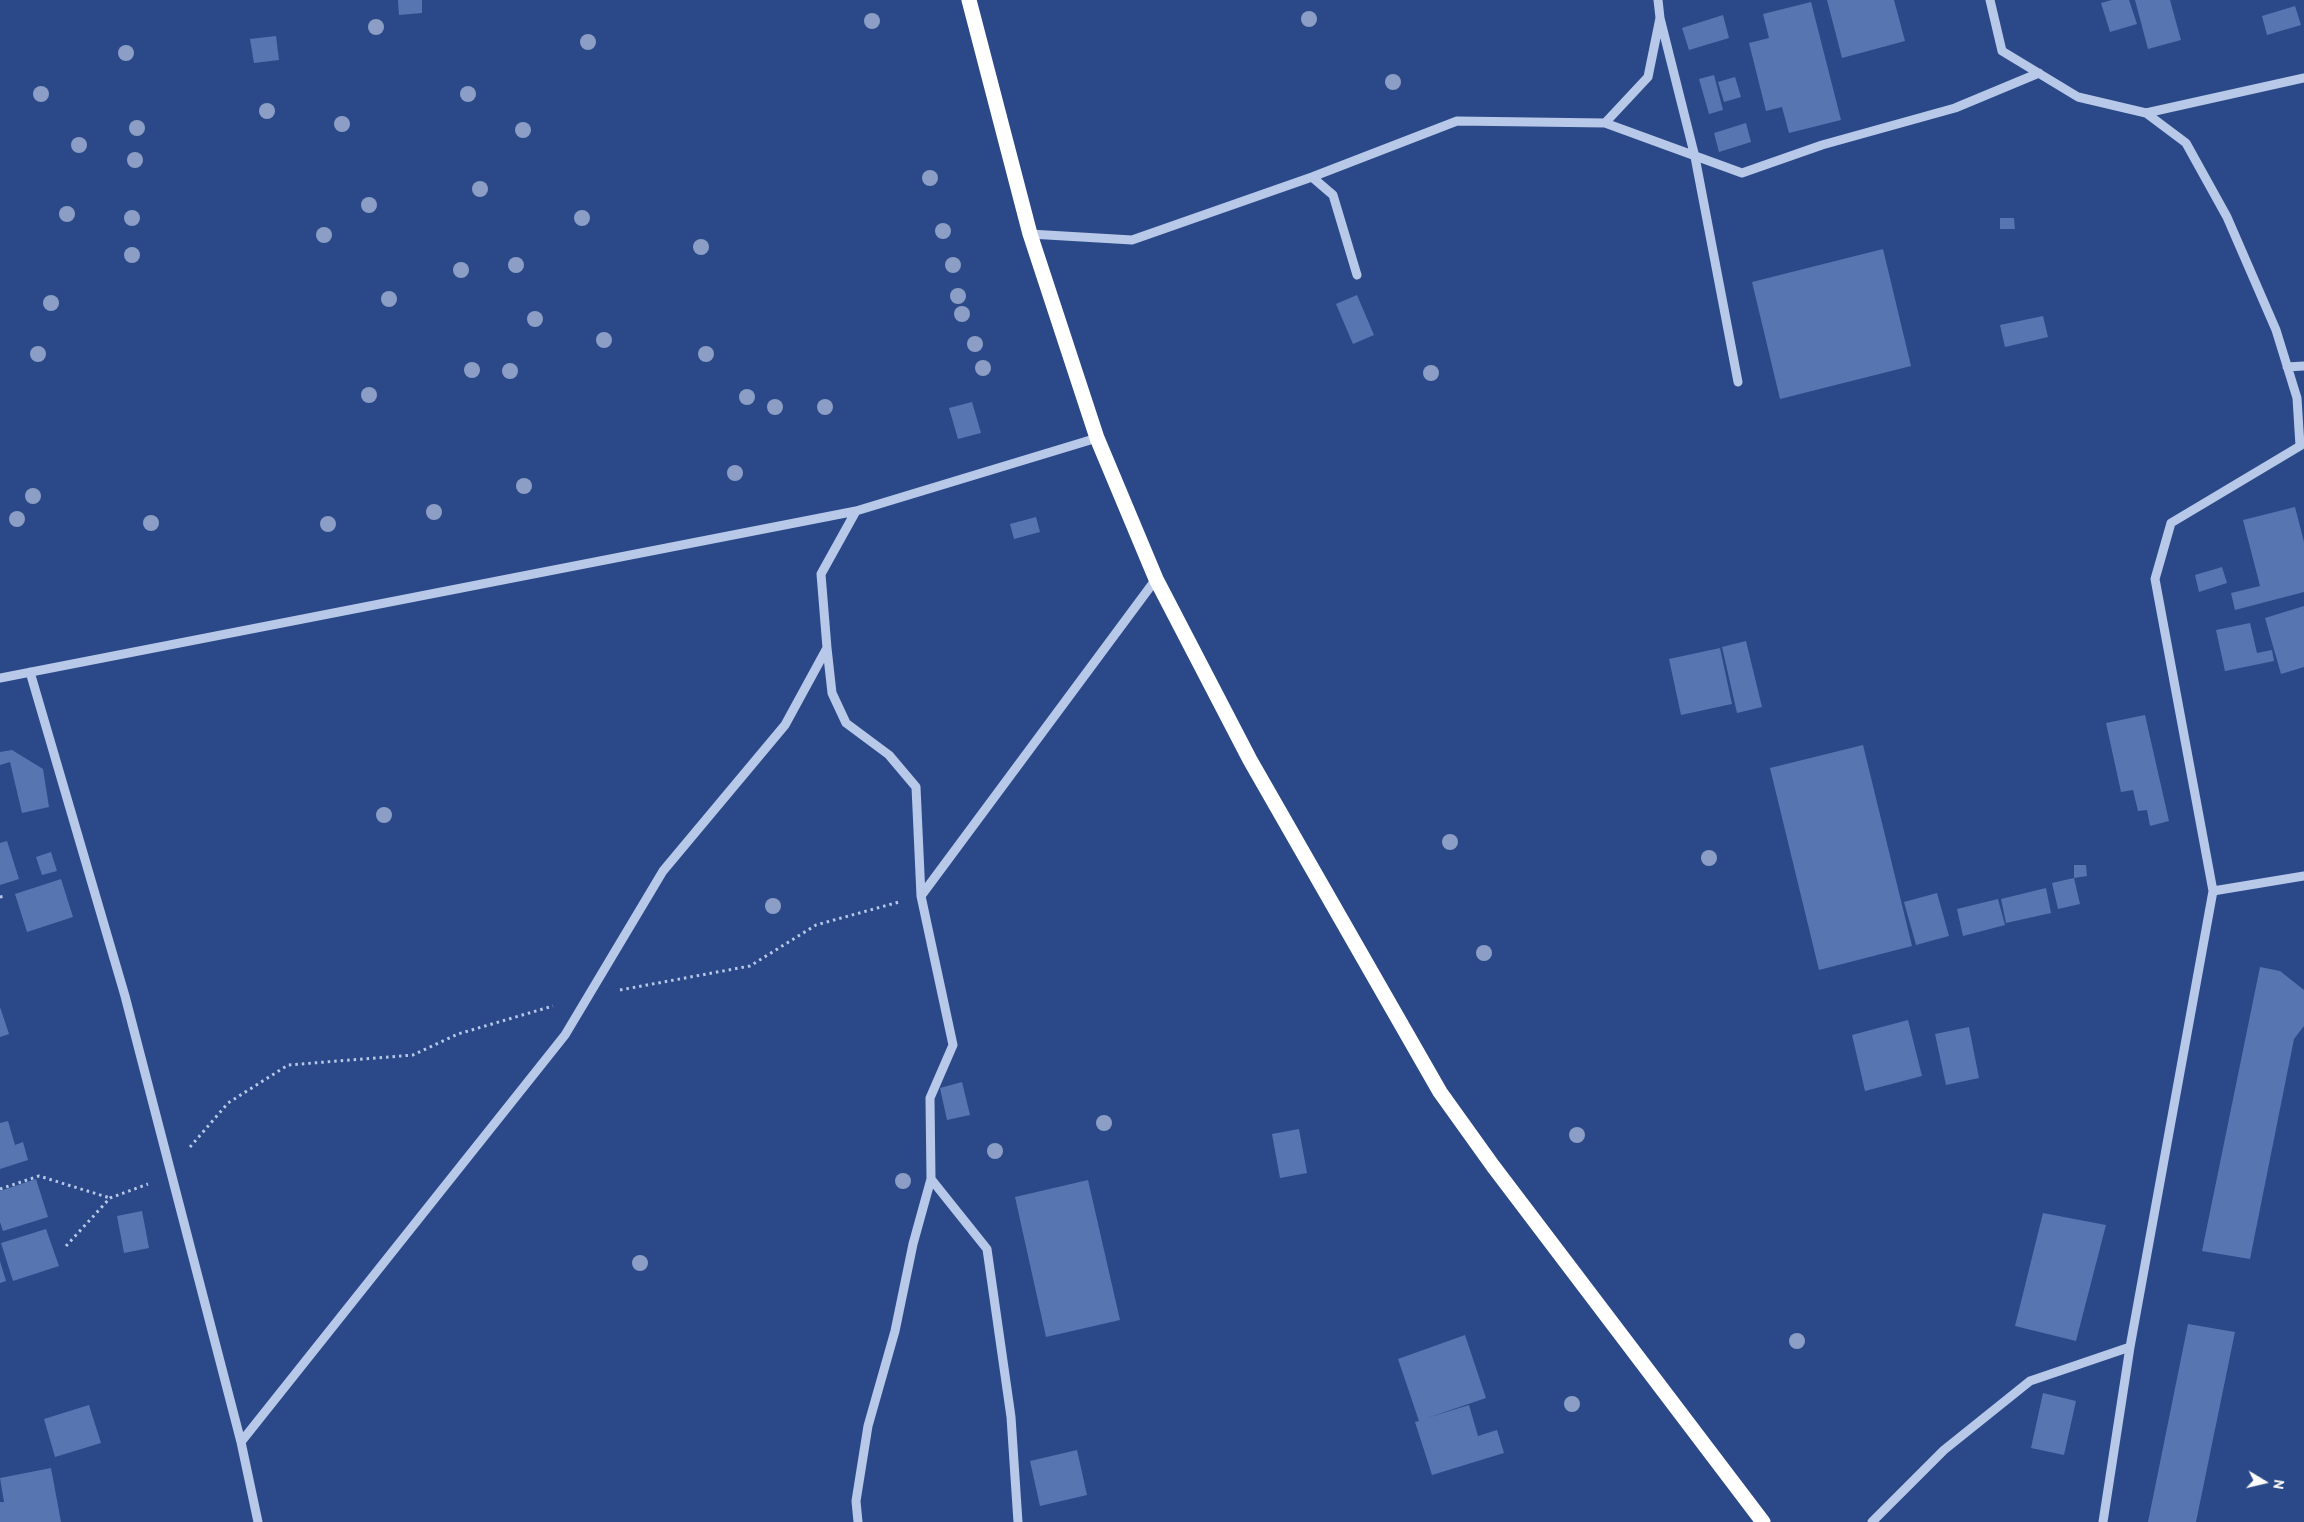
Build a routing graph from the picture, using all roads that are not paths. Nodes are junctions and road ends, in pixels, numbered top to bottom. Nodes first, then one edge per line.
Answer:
1 (969, 0) edge
2 (1658, 0) edge
3 (1990, 0) edge
4 (1660, 18) junction
5 (2039, 73) junction
6 (2304, 78) edge
7 (2146, 113) junction
8 (1605, 123) junction
9 (1695, 156) junction
10 (1312, 177) junction
11 (1030, 234) junction
12 (1357, 274) dead end
13 (2304, 366) edge
14 (2288, 367) junction
15 (1738, 382) dead end
16 (1097, 438) junction
17 (2302, 446) edge
18 (856, 511) junction
19 (1156, 579) junction
20 (827, 648) junction
21 (30, 672) junction
22 (0, 678) edge
23 (2304, 876) edge
24 (2213, 891) junction
25 (921, 896) junction
26 (931, 1179) junction
27 (2130, 1347) junction
28 (241, 1442) junction
29 (258, 1522) edge
30 (858, 1522) edge
31 (1018, 1522) edge
32 (1763, 1522) edge
33 (1872, 1522) edge
34 (2103, 1522) edge

1 - 11 highway
2 - 4 street
3 - 5 street
4 - 8 street
4 - 9 street
5 - 7 street
5 - 9 street
6 - 7 street
7 - 14 street
8 - 9 street
8 - 10 street
9 - 15 street
10 - 11 street
10 - 12 street
11 - 16 highway
13 - 14 street
14 - 17 street
16 - 18 street
16 - 19 highway
17 - 24 street
18 - 20 street
18 - 21 street
19 - 25 street
19 - 32 highway
20 - 25 street
20 - 28 street
21 - 22 street
21 - 28 street
23 - 24 street
24 - 27 street
25 - 26 street
26 - 30 street
26 - 31 street
27 - 33 street
27 - 34 street
28 - 29 street

